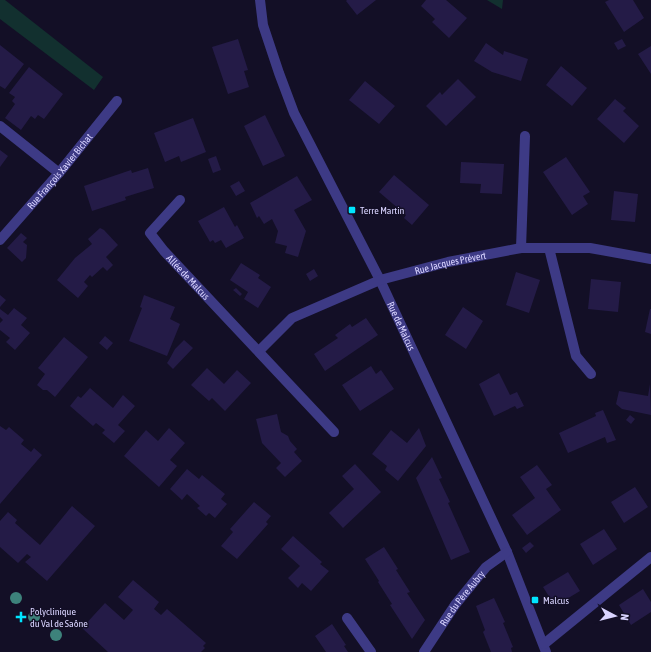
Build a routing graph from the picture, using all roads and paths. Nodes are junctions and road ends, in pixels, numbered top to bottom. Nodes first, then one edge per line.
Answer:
1 (260, 0) edge
2 (117, 101) dead end
3 (0, 126) edge
4 (525, 136) dead end
5 (59, 173) junction
6 (180, 200) dead end
7 (0, 240) edge
8 (520, 248) junction
9 (549, 248) junction
10 (651, 260) edge
11 (380, 280) junction
12 (260, 351) junction
13 (591, 374) dead end
14 (334, 432) dead end
15 (507, 552) junction
16 (651, 557) edge
17 (346, 618) dead end
18 (545, 648) edge
19 (371, 652) edge
20 (424, 652) edge

1 - 11 street, Rue de Malcus
2 - 5 street, Rue François Xavier Bichat
3 - 5 street
4 - 8 street
5 - 7 street, Rue François Xavier Bichat
6 - 12 street, Allée de Malcus
8 - 9 street, Rue Jacques Prévert
8 - 11 street, Rue Jacques Prévert
9 - 10 street, Rue Jacques Prévert
9 - 13 street
11 - 12 street
11 - 15 street, Rue de Malcus
12 - 14 street, Allée de Malcus
15 - 18 street, Rue de Malcus
15 - 20 street, Rue du Père Aubry
16 - 18 street
17 - 19 street

